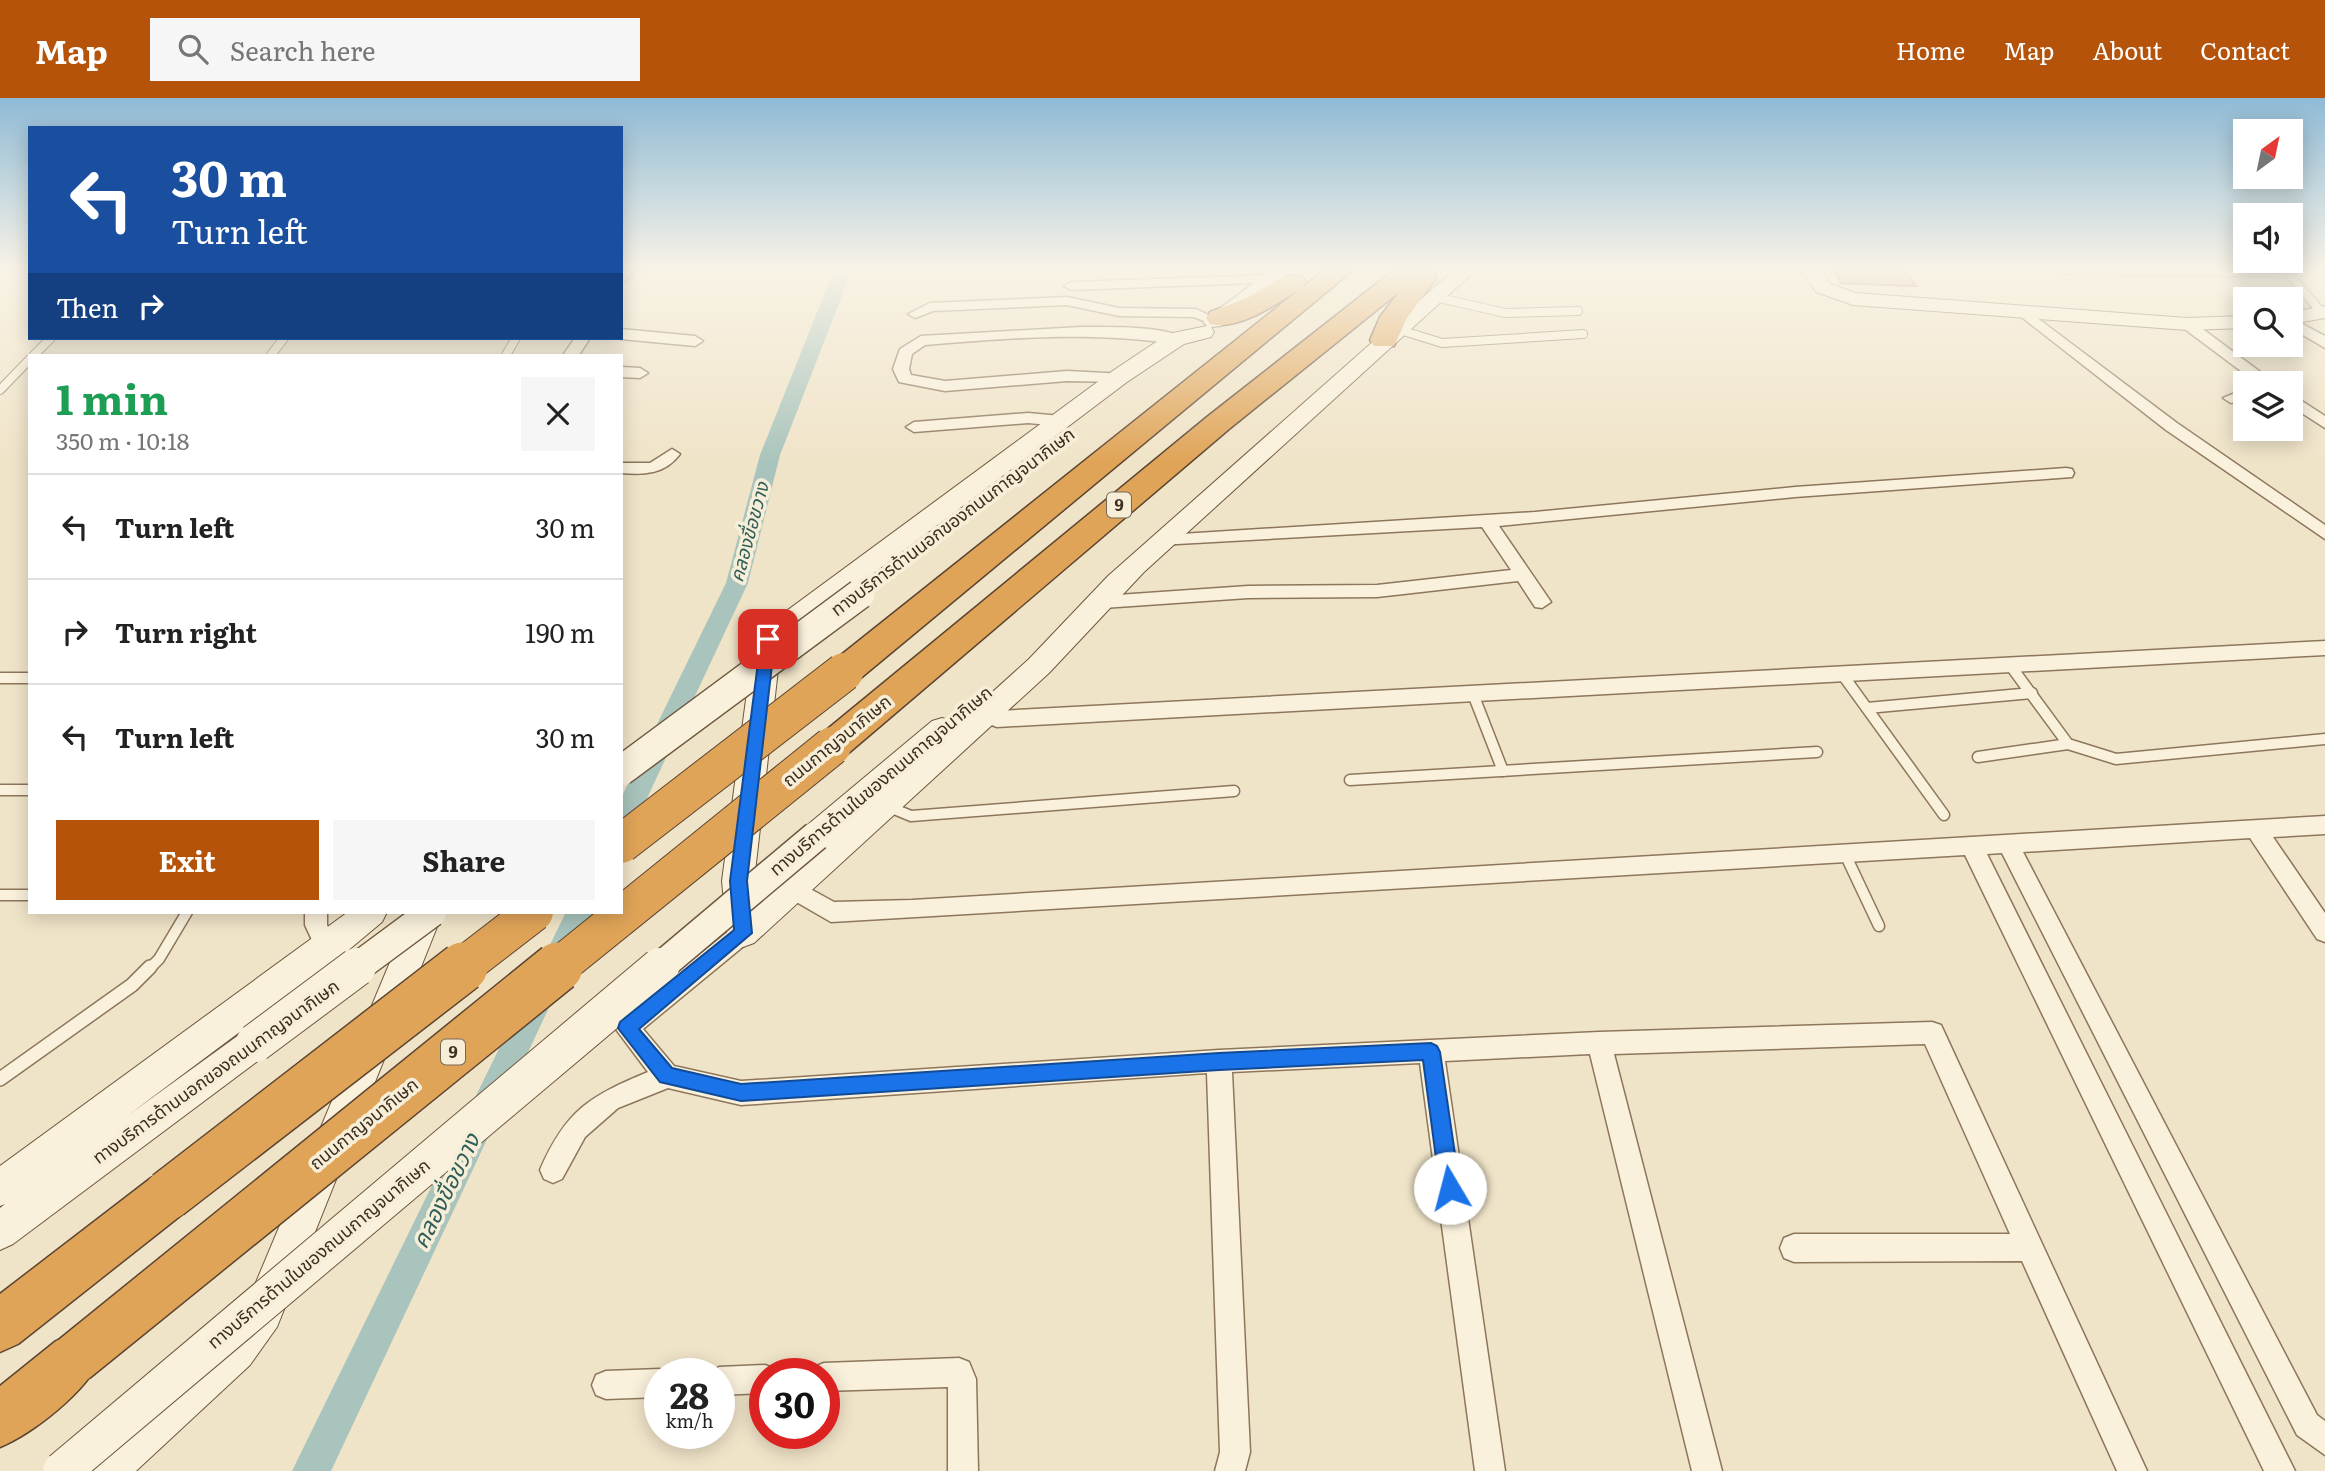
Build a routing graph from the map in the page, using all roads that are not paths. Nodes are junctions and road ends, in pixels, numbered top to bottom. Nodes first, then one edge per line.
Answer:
1 (623, 334) edge
2 (1040, 334) edge
3 (1145, 334) edge
4 (1188, 334) edge
5 (1199, 334) edge
6 (1261, 334) edge
7 (1330, 334) edge
8 (1582, 334) edge
9 (2050, 334) edge
10 (2201, 334) edge
11 (1391, 335) joint
12 (1176, 339) junction
13 (49, 340) edge
14 (282, 340) edge
15 (695, 341) dead end
16 (35, 354) edge
17 (272, 354) edge
18 (28, 361) edge
19 (2251, 371) edge
20 (623, 372) edge
21 (640, 373) dead end
22 (1119, 377) junction
23 (0, 390) edge
24 (2303, 408) edge
25 (1061, 421) junction
26 (2325, 423) edge
27 (915, 427) dead end
28 (672, 454) dead end
29 (623, 468) edge
30 (2066, 473) dead end
31 (1487, 521) junction
32 (2325, 533) edge
33 (1165, 541) junction
34 (1133, 569) junction
35 (1524, 574) junction
36 (1542, 601) dead end
37 (1103, 602) junction
38 (2325, 648) edge
39 (2010, 665) junction
40 (1842, 674) junction
41 (28, 677) edge
42 (0, 678) edge
43 (2032, 693) junction
44 (1473, 694) junction
45 (1867, 708) junction
46 (985, 715) junction
47 (2325, 739) edge
48 (2068, 744) junction
49 (1817, 752) dead end
50 (1978, 757) dead end
51 (623, 770) edge
52 (1503, 771) junction
53 (1350, 780) dead end
54 (0, 790) edge
55 (28, 790) edge
56 (1234, 791) dead end
57 (887, 806) junction
58 (1944, 815) dead end
59 (2325, 825) edge
60 (2256, 829) junction
61 (623, 842) edge
62 (2008, 844) junction
63 (1972, 846) junction
64 (1845, 854) junction
65 (794, 889) junction
66 (0, 895) edge
67 (28, 895) edge
68 (186, 914) edge
69 (316, 914) edge
70 (369, 914) edge
71 (427, 914) edge
72 (429, 914) edge
73 (531, 914) edge
74 (1879, 926) dead end
75 (2325, 932) edge
76 (743, 933) junction
77 (327, 948) junction
78 (1599, 1044) junction
79 (1431, 1052) junction
80 (1219, 1061) junction
81 (667, 1076) junction
82 (0, 1079) edge
83 (553, 1170) dead end
84 (2, 1183) edge
85 (0, 1231) edge
86 (2030, 1247) junction
87 (1794, 1248) dead end
88 (0, 1326) edge
89 (840, 1376) edge
90 (644, 1384) edge
91 (606, 1385) dead end
92 (0, 1420) edge
93 (2325, 1440) edge
94 (62, 1471) edge
95 (106, 1471) edge
96 (963, 1471) edge
97 (1230, 1471) edge
98 (1489, 1471) edge
99 (1707, 1471) edge
100 (2132, 1471) edge
101 (2280, 1471) edge

1 - 15 street
2 - 22 street
3 - 12 street
4 - 12 main road
5 - 51 main road, ทางบริการด้านนอกของถนนกาญจนาภิเษก, bridge
6 - 61 highway, bridge
7 - 92 highway, ถนนกาญจนาภิเษก / 9, bridge
8 - 11 lane
9 - 32 street
10 - 19 street
11 - 33 main road, ทางบริการด้านในของถนนกาญจนาภิเษก
12 - 22 main road
13 - 16 lane
14 - 17 lane
18 - 23 lane
20 - 21 street
22 - 25 main road
24 - 26 street
25 - 27 street
25 - 76 main road
28 - 29 street
30 - 31 street
31 - 33 street
31 - 35 street
33 - 34 main road, ทางบริการด้านในของถนนกาญจนาภิเษก
34 - 37 main road
34 - 94 main road, ทางบริการด้านในของถนนกาญจนาภิเษก, bridge
35 - 36 street
35 - 37 street
37 - 46 main road
38 - 39 street
39 - 40 street
39 - 43 lane
40 - 44 street
40 - 45 lane
41 - 42 lane
43 - 45 lane
43 - 48 lane
44 - 46 street
44 - 52 lane
45 - 58 lane
46 - 57 main road
47 - 48 lane
48 - 50 lane
49 - 52 lane
52 - 53 lane
54 - 55 lane
56 - 57 lane
57 - 65 main road
59 - 60 street
60 - 62 street
60 - 75 street
62 - 63 street
62 - 93 street
63 - 64 street
63 - 101 street
64 - 65 street
64 - 74 lane
65 - 76 main road
66 - 67 lane
68 - 82 lane
69 - 77 street
70 - 77 main road
71 - 85 main road, ทางบริการด้านนอกของถนนกาญจนาภิเษก, bridge
72 - 95 main road
73 - 88 highway, bridge
76 - 81 street
77 - 84 main road
78 - 79 street
78 - 86 street
78 - 99 street
79 - 80 street
79 - 98 street
80 - 81 street
80 - 97 street
81 - 83 street
86 - 87 street
86 - 100 street
89 - 96 street
90 - 91 street

